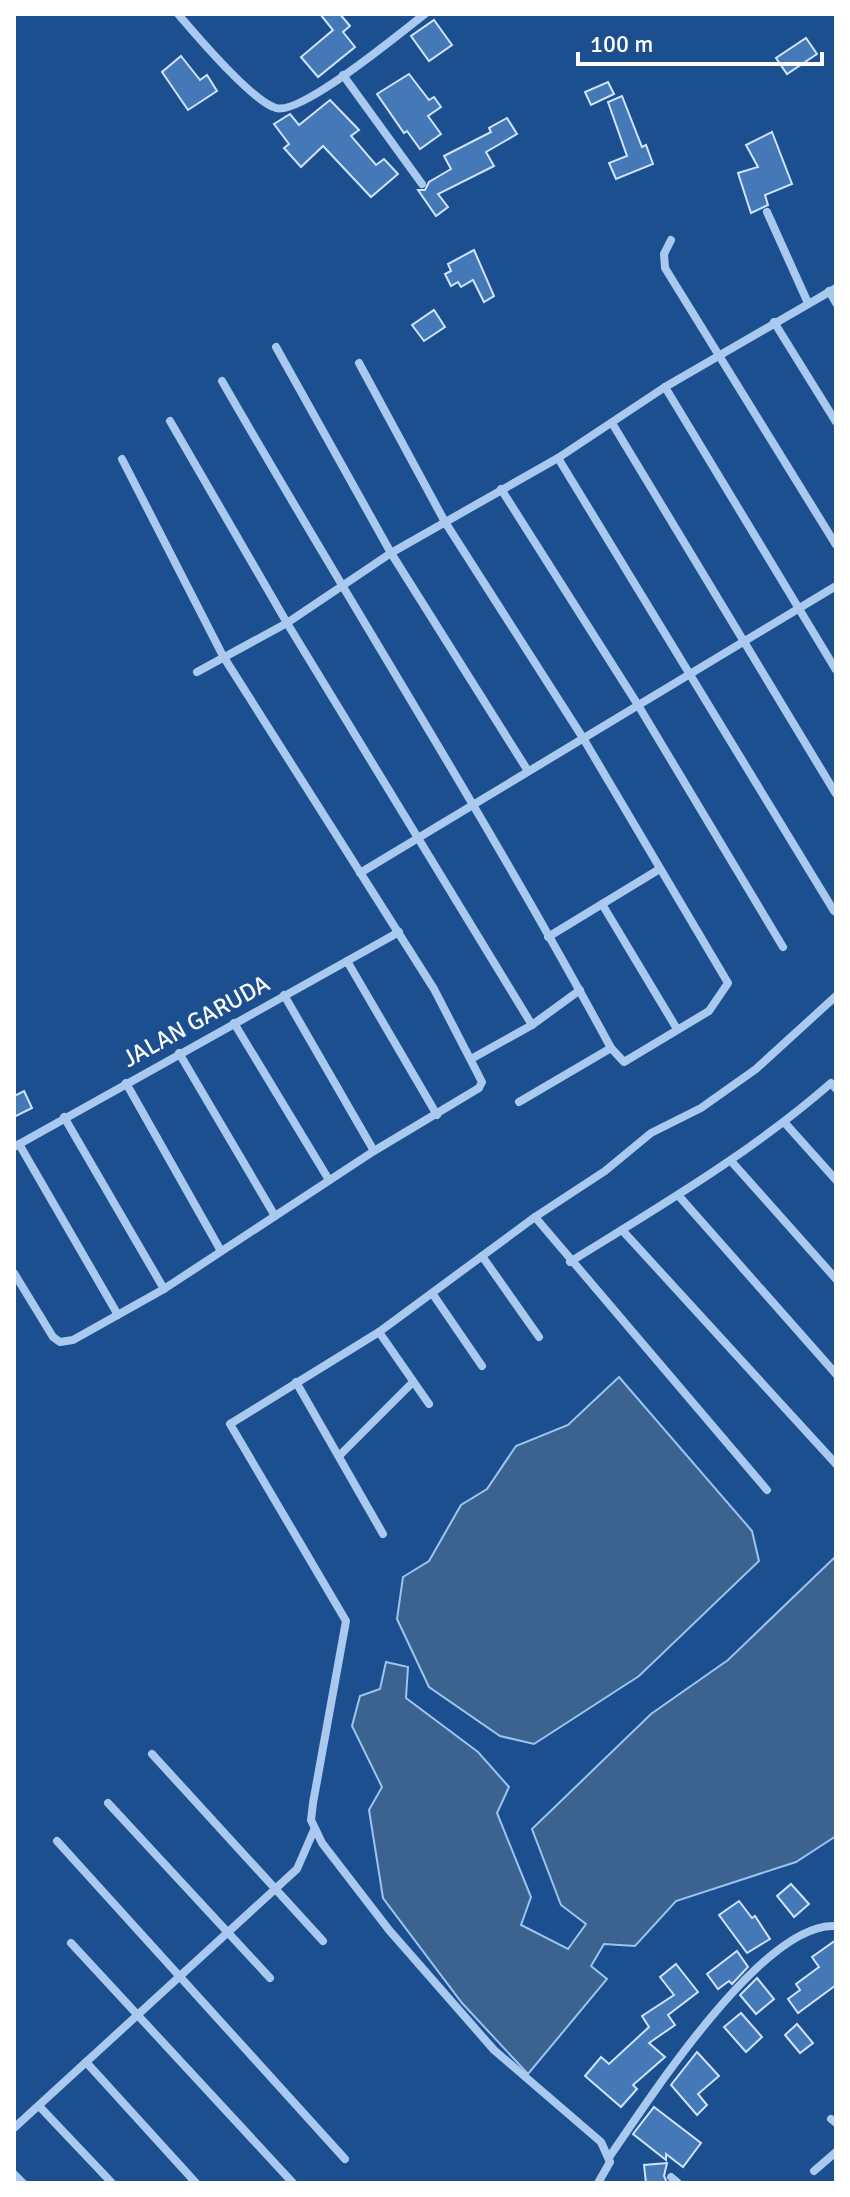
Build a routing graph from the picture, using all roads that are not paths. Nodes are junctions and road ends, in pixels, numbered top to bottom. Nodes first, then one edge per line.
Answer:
1 (178, 14) edge
2 (425, 14) edge
3 (343, 75) junction
4 (422, 184) dead end
5 (767, 212) dead end
6 (671, 240) dead end
7 (832, 290) edge
8 (808, 303) junction
9 (836, 303) edge
10 (774, 322) junction
11 (276, 347) dead end
12 (719, 358) junction
13 (359, 363) dead end
14 (222, 381) dead end
15 (665, 387) junction
16 (170, 421) dead end
17 (836, 422) edge
18 (612, 423) junction
19 (558, 458) junction
20 (122, 459) dead end
21 (501, 489) junction
22 (445, 522) junction
23 (836, 545) edge
24 (391, 553) junction
25 (836, 586) edge
26 (340, 587) junction
27 (799, 608) junction
28 (287, 623) junction
29 (745, 640) junction
30 (223, 656) junction
31 (836, 670) edge
32 (197, 672) dead end
33 (691, 673) junction
34 (638, 705) junction
35 (583, 738) junction
36 (528, 771) junction
37 (836, 794) edge
38 (473, 805) junction
39 (418, 838) junction
40 (658, 870) junction
41 (360, 873) junction
42 (602, 904) junction
43 (834, 911) dead end
44 (399, 932) junction
45 (548, 937) junction
46 (783, 947) dead end
47 (347, 961) junction
48 (580, 990) junction
49 (284, 995) junction
50 (836, 996) edge
51 (234, 1023) junction
52 (532, 1025) junction
53 (677, 1029) junction
54 (611, 1048) junction
55 (179, 1053) junction
56 (471, 1059) junction
57 (126, 1083) junction
58 (836, 1089) edge
59 (519, 1102) dead end
60 (437, 1115) junction
61 (64, 1117) junction
62 (785, 1123) junction
63 (16, 1145) edge
64 (374, 1151) junction
65 (731, 1161) junction
66 (329, 1180) junction
67 (836, 1180) edge
68 (678, 1195) junction
69 (275, 1216) junction
70 (535, 1217) junction
71 (622, 1230) junction
72 (221, 1251) junction
73 (482, 1256) junction
74 (570, 1262) junction
75 (14, 1273) edge
76 (836, 1279) edge
77 (164, 1289) junction
78 (432, 1293) junction
79 (118, 1315) junction
80 (379, 1332) junction
81 (539, 1337) dead end
82 (482, 1366) dead end
83 (836, 1374) edge
84 (296, 1382) junction
85 (413, 1382) junction
86 (429, 1404) dead end
87 (339, 1456) junction
88 (836, 1464) edge
89 (767, 1490) dead end
90 (383, 1534) dead end
91 (152, 1754) dead end
92 (108, 1803) dead end
93 (314, 1830) junction
94 (57, 1841) dead end
95 (274, 1890) junction
96 (836, 1926) edge
97 (228, 1932) junction
98 (323, 1941) dead end
99 (71, 1943) dead end
100 (181, 1975) junction
101 (270, 1978) dead end
102 (137, 2016) junction
103 (86, 2062) junction
104 (39, 2106) junction
105 (14, 2128) edge
106 (836, 2152) edge
107 (610, 2156) junction
108 (345, 2159) dead end
109 (814, 2171) dead end
110 (14, 2174) edge
111 (23, 2183) edge
112 (112, 2183) edge
113 (196, 2183) edge
114 (293, 2183) edge
115 (598, 2183) edge

1 - 3 street
2 - 3 street
3 - 4 street
5 - 8 street
6 - 12 street
7 - 8 street
7 - 9 street
8 - 10 street
10 - 12 street
10 - 17 street
11 - 24 street
12 - 15 street
12 - 23 street
13 - 22 street
14 - 26 street
15 - 18 street
15 - 27 street
16 - 28 street
18 - 19 street
18 - 29 street
19 - 21 street
19 - 33 street
20 - 30 street
21 - 22 street
21 - 34 street
22 - 24 street
22 - 35 street
24 - 26 street
24 - 36 street
25 - 27 street
26 - 28 street
26 - 38 street
27 - 29 street
27 - 31 street
28 - 30 street
28 - 39 street
29 - 33 street
29 - 37 street
30 - 32 street
30 - 41 street
33 - 34 street
33 - 43 street
34 - 35 street
34 - 46 street
35 - 36 street
35 - 40 street
36 - 38 street
38 - 39 street
38 - 45 street
39 - 41 street
39 - 52 street
40 - 42 street
40 - 53 street
41 - 44 street
42 - 45 street
42 - 53 street
44 - 47 street, JALAN GARUDA
44 - 56 street
45 - 48 street
47 - 49 street, JALAN GARUDA
47 - 60 street
48 - 52 street
48 - 54 street
49 - 51 street, JALAN GARUDA
49 - 64 street
50 - 70 street
51 - 55 street, JALAN GARUDA
51 - 66 street
52 - 56 street
53 - 54 street
54 - 59 street
55 - 57 street, JALAN GARUDA
55 - 69 street
56 - 60 street
57 - 61 street, JALAN GARUDA
57 - 72 street
58 - 62 street
60 - 64 street
61 - 63 street, JALAN GARUDA
61 - 77 street
62 - 65 street
62 - 67 street
63 - 79 street
64 - 66 street
65 - 68 street
65 - 76 street
66 - 69 street
68 - 71 street
68 - 83 street
69 - 72 street
70 - 73 street
70 - 74 street
71 - 74 street
71 - 88 street
72 - 77 street
73 - 78 street
73 - 81 street
74 - 89 street
75 - 79 street
77 - 79 street
78 - 80 street
78 - 82 street
80 - 84 street
80 - 85 street
84 - 87 street
84 - 93 street
85 - 86 street
85 - 87 street
87 - 90 street
91 - 95 street
92 - 97 street
93 - 95 street
93 - 107 street
94 - 100 street
95 - 97 street
95 - 98 street
96 - 107 street
97 - 100 street
97 - 101 street
99 - 102 street
100 - 102 street
100 - 108 street
102 - 103 street
102 - 114 street
103 - 104 street
103 - 113 street
104 - 105 street
104 - 112 street
106 - 109 street
107 - 115 street
110 - 111 street

